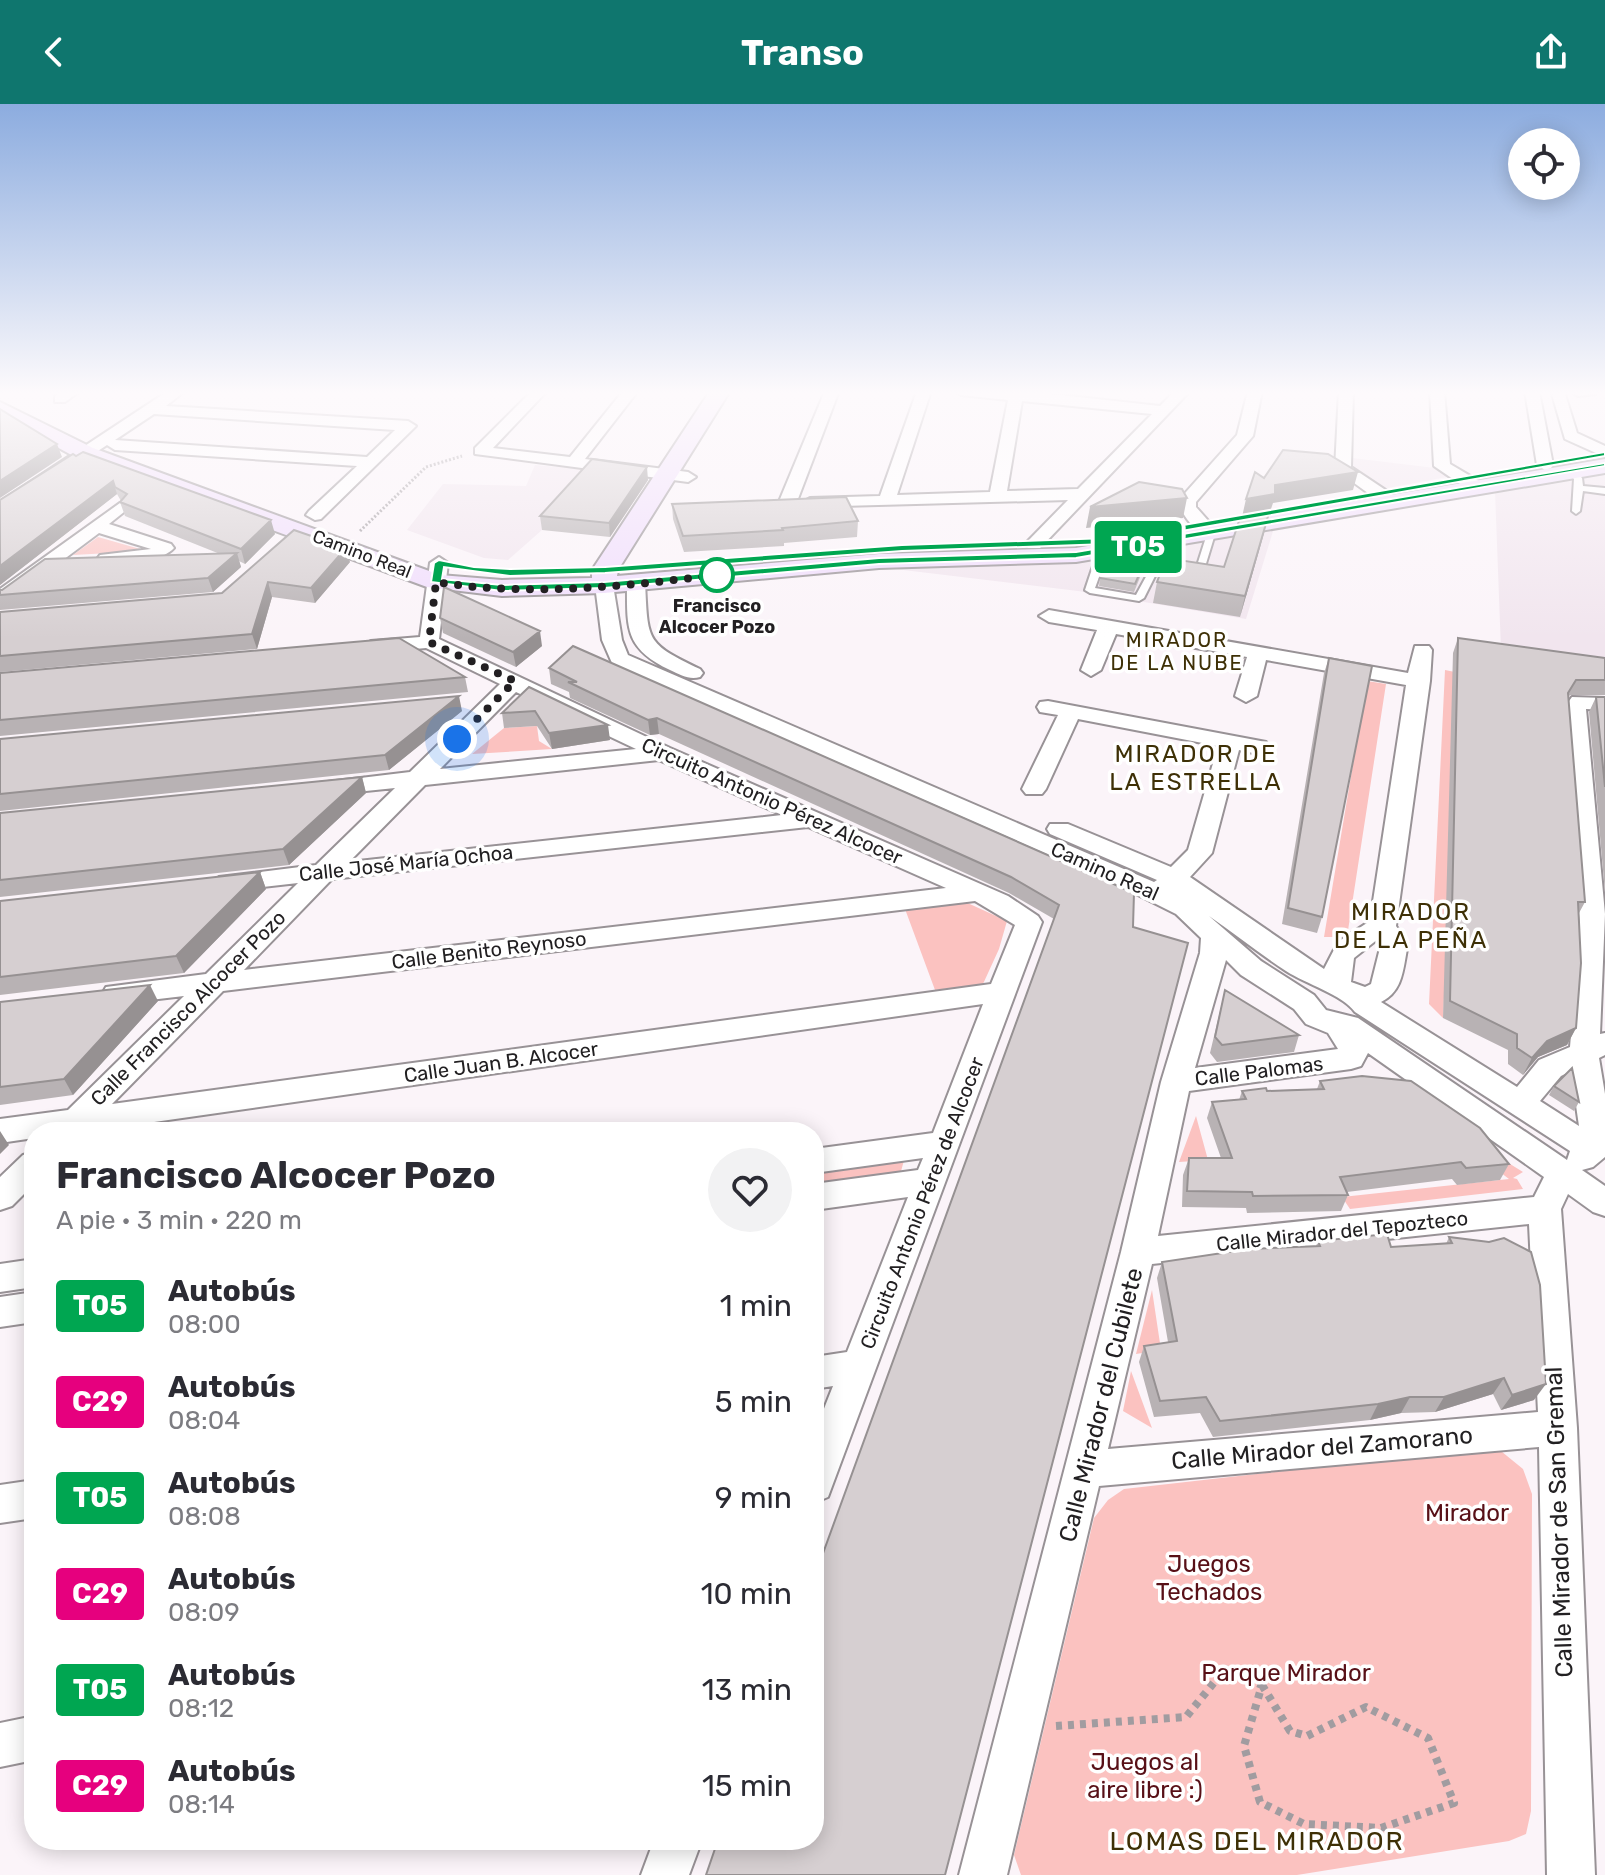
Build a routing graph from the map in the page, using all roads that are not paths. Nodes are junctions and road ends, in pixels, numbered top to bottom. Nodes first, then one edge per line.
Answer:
1 (58, 474) edge
2 (169, 474) edge
3 (169, 474) edge
4 (359, 474) edge
5 (658, 474) edge
6 (794, 474) edge
7 (896, 474) edge
8 (1002, 474) edge
9 (1104, 474) edge
10 (1211, 474) edge
11 (1350, 474) edge
12 (1455, 474) edge
13 (1509, 474) edge
14 (1589, 474) edge
15 (677, 476) junction
16 (1575, 480) junction
17 (1470, 483) junction
18 (1605, 491) edge
19 (1085, 494) junction
20 (998, 496) junction
21 (1386, 498) junction
22 (887, 500) junction
23 (120, 508) edge
24 (0, 510) edge
25 (1576, 511) dead end
26 (96, 526) junction
27 (300, 528) junction
28 (1208, 529) junction
29 (1162, 542) junction
30 (1034, 544) junction
31 (1098, 557) junction
32 (641, 561) junction
33 (47, 563) junction
34 (438, 572) junction
35 (1153, 572) junction
36 (605, 578) junction
37 (0, 598) edge
38 (1049, 616) dead end
39 (1109, 626) junction
40 (429, 642) junction
41 (349, 649) edge
42 (1422, 650) dead end
43 (1258, 653) junction
44 (1091, 670) dead end
45 (1419, 681) junction
46 (506, 690) junction
47 (1246, 696) dead end
48 (466, 702) dead end
49 (1605, 704) edge
50 (1048, 707) dead end
51 (1071, 712) junction
52 (1230, 743) junction
53 (1258, 747) dead end
54 (662, 753) junction
55 (1593, 768) edge
56 (417, 779) junction
57 (309, 789) edge
58 (1034, 789) dead end
59 (813, 819) junction
60 (1596, 842) edge
61 (322, 873) junction
62 (1165, 885) junction
63 (199, 886) edge
64 (978, 892) junction
65 (1029, 922) joint
66 (1383, 926) junction
67 (1599, 929) edge
68 (1215, 935) junction
69 (214, 982) junction
70 (1332, 984) junction
71 (1002, 992) junction
72 (92, 996) edge
73 (1339, 1012) junction
74 (1595, 1049) edge
75 (1176, 1082) junction
76 (1521, 1104) junction
77 (76, 1122) edge
78 (105, 1122) edge
79 (24, 1130) edge
80 (0, 1131) edge
81 (945, 1143) junction
82 (824, 1160) edge
83 (1577, 1162) junction
84 (24, 1174) edge
85 (930, 1181) junction
86 (824, 1196) edge
87 (0, 1197) edge
88 (1605, 1203) edge
89 (1545, 1209) junction
90 (1138, 1252) junction
91 (24, 1274) edge
92 (0, 1278) edge
93 (24, 1308) edge
94 (0, 1312) edge
95 (859, 1366) junction
96 (824, 1371) edge
97 (1558, 1428) junction
98 (824, 1458) edge
99 (1085, 1469) junction
100 (24, 1500) edge
101 (0, 1504) edge
102 (24, 1740) edge
103 (0, 1745) edge
104 (674, 1850) edge
105 (665, 1875) edge
106 (983, 1875) edge
107 (1571, 1875) edge

1 - 24 street
2 - 27 street, Camino Real
3 - 27 street, Camino Real
4 - 27 street
5 - 15 street
6 - 22 street
7 - 22 street
8 - 20 street
9 - 19 street
10 - 28 street
11 - 21 street
12 - 17 street
13 - 17 street, Camino Real
14 - 16 street, Camino Real
15 - 32 street
15 - 36 street
16 - 17 street, Camino Real
16 - 18 lane
16 - 25 lane
17 - 21 street, Camino Real
19 - 20 street
19 - 30 street
20 - 22 street
21 - 28 street, Camino Real
23 - 26 street
26 - 33 street
26 - 33 street
27 - 34 street, Camino Real
27 - 34 street, Camino Real
28 - 29 street, Camino Real
28 - 30 street, Camino Real
28 - 35 lane
29 - 31 street, Camino Real
29 - 35 lane
30 - 32 street, Camino Real
31 - 32 street, Camino Real
31 - 35 lane
31 - 35 lane
32 - 36 street, Camino Real
32 - 62 street, Camino Real
33 - 37 street
34 - 36 street, Camino Real
34 - 40 street
36 - 62 street, Camino Real
38 - 39 street
39 - 43 street
39 - 44 street
40 - 41 street
40 - 46 street
42 - 45 street
43 - 45 street
43 - 47 street
45 - 66 street
46 - 48 street
46 - 54 street, Circuito Antonio Pérez Alcocer
46 - 56 street, Calle Francisco Alcocer Pozo
49 - 55 street
50 - 51 street
51 - 52 street
51 - 58 street
52 - 53 street
52 - 62 street
54 - 56 street
54 - 59 street, Circuito Antonio Pérez Alcocer
55 - 60 street
56 - 57 street
56 - 61 street, Calle Francisco Alcocer Pozo
59 - 61 street, Calle José María Ochoa
59 - 64 street, Circuito Antonio Pérez Alcocer
60 - 67 street
61 - 63 street, Calle José María Ochoa
61 - 69 street, Calle Francisco Alcocer Pozo
62 - 68 street, Camino Real
62 - 70 street, Camino Real
64 - 65 street, Circuito Antonio Pérez Alcocer
64 - 69 street, Calle Benito Reynoso
65 - 71 street, Circuito Antonio Pérez de Alcocer
66 - 70 street
66 - 73 street
67 - 74 street
68 - 73 street, Camino Real
68 - 75 street, Calle Mirador del Cubilete
69 - 72 street, Calle Benito Reynoso
69 - 77 street, Calle Francisco Alcocer Pozo
70 - 73 street, Camino Real
70 - 73 street
71 - 78 street, Calle Juan B. Alcocer
71 - 81 street, Circuito Antonio Pérez de Alcocer
73 - 75 street, Calle Palomas
73 - 76 street, Camino Real
73 - 83 street, Camino Real
74 - 76 street
74 - 83 street
75 - 90 street, Calle Mirador del Cubilete
76 - 83 street, Camino Real
79 - 80 street, Calle Juan B. Alcocer
81 - 82 street
81 - 85 street, Circuito Antonio Pérez de Alcocer
83 - 88 street, Camino Real
83 - 89 street, Calle Mirador de San Gremal
84 - 87 street
85 - 86 street
85 - 95 street, Circuito Antonio Pérez de Alcocer
89 - 90 street, Calle Mirador del Tepozteco
89 - 97 street, Calle Mirador de San Gremal
90 - 99 street, Calle Mirador del Cubilete
91 - 92 street
93 - 94 street
95 - 96 street
95 - 98 street, Circuito Antonio Pérez de Alcocer
97 - 99 street, Calle Mirador del Zamorano
97 - 107 street, Calle Mirador de San Gremal
99 - 106 street, Calle Mirador del Cubilete
100 - 101 street
102 - 103 street
104 - 105 street

